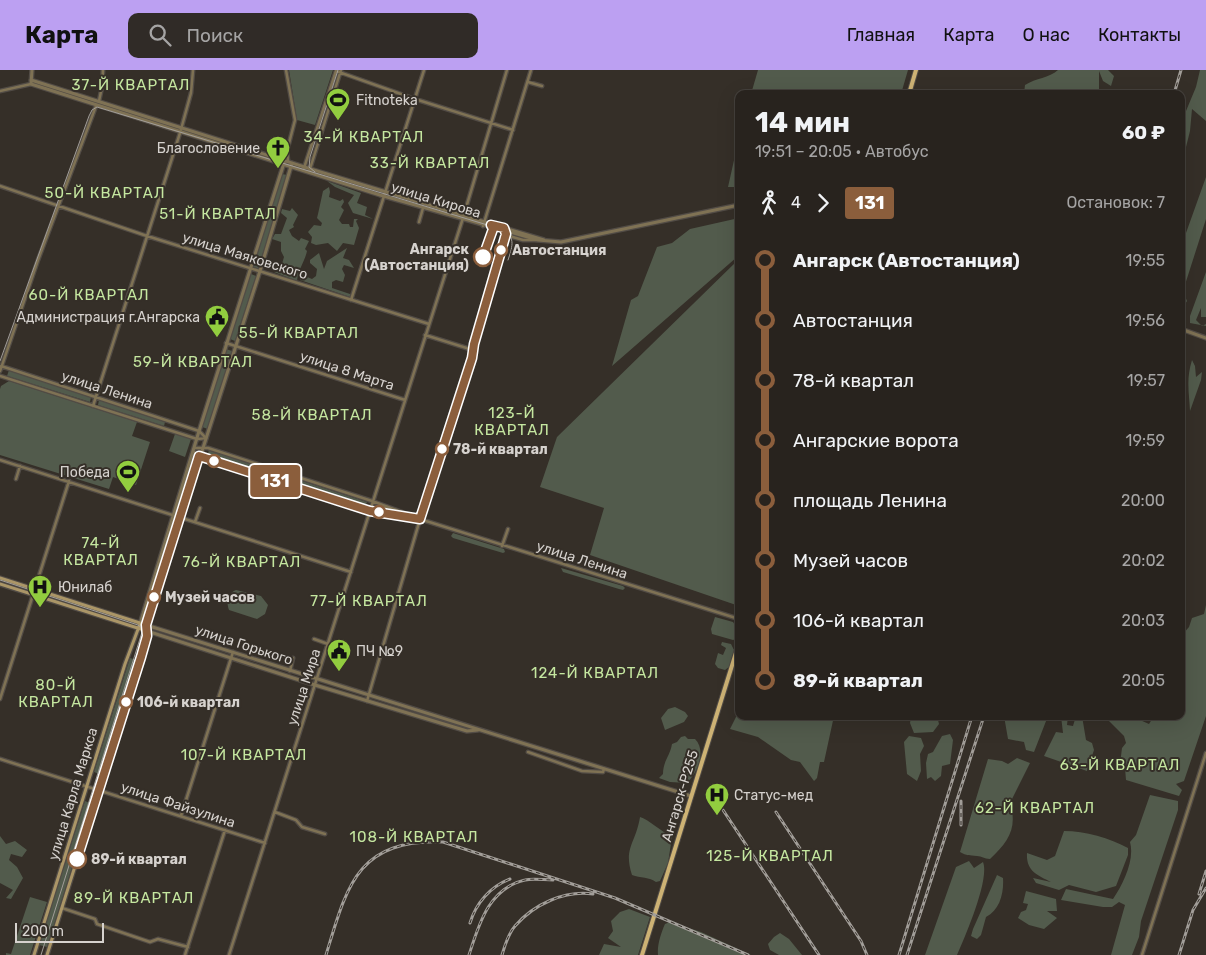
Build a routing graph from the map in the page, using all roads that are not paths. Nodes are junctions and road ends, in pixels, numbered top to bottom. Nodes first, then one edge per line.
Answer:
1 (32, 70) edge
2 (103, 70) edge
3 (193, 70) edge
4 (286, 70) edge
5 (424, 70) edge
6 (507, 70) edge
7 (531, 70) edge
8 (916, 70) edge
9 (336, 71) edge
10 (340, 71) edge
11 (31, 82) junction
12 (528, 82) junction
13 (542, 86) dead end
14 (909, 90) edge
15 (0, 91) edge
16 (415, 99) junction
17 (99, 101) junction
18 (96, 106) junction
19 (491, 124) junction
20 (182, 127) junction
21 (513, 130) junction
22 (180, 133) junction
23 (288, 163) junction
24 (304, 169) junction
25 (309, 171) junction
26 (0, 186) edge
27 (384, 194) junction
28 (735, 206) edge
29 (58, 207) junction
30 (423, 208) junction
31 (463, 218) junction
32 (419, 222) dead end
33 (483, 224) junction
34 (504, 231) junction
35 (147, 236) junction
36 (551, 242) junction
37 (251, 268) junction
38 (260, 271) junction
39 (351, 300) junction
40 (429, 324) junction
41 (1185, 331) edge
42 (425, 336) junction
43 (1206, 338) edge
44 (226, 343) junction
45 (235, 346) junction
46 (473, 350) junction
47 (0, 366) edge
48 (0, 371) edge
49 (0, 376) edge
50 (96, 397) junction
51 (405, 400) junction
52 (93, 406) junction
53 (199, 431) junction
54 (206, 438) junction
55 (197, 439) junction
56 (202, 447) junction
57 (194, 450) junction
58 (199, 456) junction
59 (0, 460) edge
60 (20, 466) junction
61 (294, 476) junction
62 (16, 478) dead end
63 (69, 481) junction
64 (291, 486) junction
65 (372, 501) junction
66 (200, 508) dead end
67 (396, 510) junction
68 (370, 511) junction
69 (174, 515) junction
70 (179, 517) junction
71 (420, 519) junction
72 (195, 522) junction
73 (508, 529) dead end
74 (502, 546) junction
75 (351, 572) junction
76 (0, 578) edge
77 (0, 584) edge
78 (35, 590) junction
79 (33, 594) junction
80 (735, 618) edge
81 (140, 624) junction
82 (146, 625) junction
83 (138, 628) junction
84 (147, 631) junction
85 (175, 635) junction
86 (314, 639) dead end
87 (173, 640) junction
88 (328, 644) junction
89 (233, 652) junction
90 (735, 656) edge
91 (232, 657) junction
92 (294, 658) dead end
93 (290, 671) junction
94 (316, 680) junction
95 (315, 685) junction
96 (368, 695) junction
97 (0, 699) edge
98 (367, 701) junction
99 (433, 715) junction
100 (431, 720) junction
101 (481, 730) junction
102 (528, 752) dead end
103 (1206, 753) edge
104 (0, 759) edge
105 (604, 769) junction
106 (87, 786) junction
107 (99, 790) junction
108 (691, 796) junction
109 (275, 812) junction
110 (181, 816) junction
111 (225, 830) junction
112 (325, 834) dead end
113 (265, 843) junction
114 (62, 908) junction
115 (188, 947) junction
116 (34, 955) edge
117 (47, 955) edge
118 (185, 955) edge
119 (229, 955) edge
120 (642, 955) edge
121 (1142, 955) edge

1 - 11 street
2 - 17 street
3 - 20 street
4 - 23 street
5 - 16 street
6 - 19 street, улица Мира
7 - 12 street
8 - 14 main road
9 - 10 street
9 - 24 street
10 - 16 street
10 - 25 street
11 - 15 street, улица Кирова
11 - 17 street, улица Кирова
11 - 18 street, улица Кирова
12 - 13 street
12 - 21 street
16 - 19 street
16 - 27 street
17 - 18 street
17 - 20 street, улица Кирова
18 - 22 street, улица Кирова
18 - 29 street
19 - 21 street
19 - 31 street, улица Мира
20 - 22 street
20 - 23 street, улица Кирова
21 - 33 street
22 - 23 street, улица Кирова
22 - 35 street
23 - 24 street, улица Кирова
23 - 37 street, улица Карла Маркса
23 - 38 street, улица Карла Маркса
24 - 25 street, улица Кирова
25 - 27 street, улица Кирова
26 - 29 street, улица Маяковского
27 - 30 street, улица Кирова
27 - 31 street, улица Кирова
27 - 39 street
28 - 36 street, улица Кирова
29 - 35 street, улица Маяковского
29 - 47 street
30 - 31 street, улица Кирова
30 - 32 street
31 - 33 street, улица Кирова
31 - 40 street, улица Мира
33 - 34 street, улица Кирова
34 - 36 street, улица Кирова
34 - 36 street, улица Кирова
34 - 46 street
35 - 37 street, улица Маяковского
35 - 50 street
37 - 38 street, улица Маяковского
37 - 44 street, улица Карла Маркса
38 - 39 street, улица Маяковского
38 - 45 street, улица Карла Маркса
39 - 40 street, улица Маяковского
40 - 42 street, улица Мира
41 - 43 street
42 - 46 street
42 - 51 street, улица Мира
44 - 45 street, улица 8 Марта
44 - 53 street, улица Карла Маркса
45 - 51 street, улица 8 Марта
45 - 54 street, улица Карла Маркса
46 - 71 street
47 - 48 street
47 - 50 street, улица Ленина
49 - 52 street, улица Ленина
50 - 52 street
50 - 53 street, улица Ленина
51 - 65 street, улица Мира
52 - 55 street, улица Ленина
53 - 54 street, улица Ленина
53 - 55 street, улица Карла Маркса
54 - 55 street
54 - 56 street, улица Карла Маркса
55 - 57 street, улица Карла Маркса
56 - 57 street, улица Ленина
56 - 58 street, улица Карла Маркса
56 - 61 street, улица Ленина
57 - 58 street, улица Ленина
57 - 69 street, улица Карла Маркса
58 - 64 street, улица Ленина
58 - 70 street, улица Карла Маркса
59 - 60 street
60 - 62 street
60 - 63 street
61 - 64 street
61 - 65 street, улица Ленина
63 - 69 street
63 - 78 street
64 - 68 street, улица Ленина
65 - 67 street, улица Ленина
65 - 68 street, улица Мира
66 - 72 street
67 - 68 street
67 - 71 street, улица Ленина
68 - 71 street, улица Ленина
68 - 75 street, улица Мира
69 - 70 street
69 - 81 street, улица Карла Маркса
70 - 72 street
70 - 82 street, улица Карла Маркса
71 - 74 street, улица Ленина
71 - 96 street
72 - 75 street
73 - 74 street
74 - 80 street, улица Ленина
75 - 88 street, улица Мира
76 - 78 main road, улица Горького
77 - 79 main road, улица Горького
78 - 79 street
78 - 81 main road, улица Горького
79 - 83 main road, улица Горького
79 - 97 street
81 - 82 main road, улица Горького
81 - 83 main road, улица Карла Маркса
82 - 84 main road, улица Карла Маркса
82 - 85 street, улица Горького
83 - 84 main road, улица Горького
83 - 106 main road, улица Карла Маркса
84 - 87 street, улица Горького
84 - 107 main road, улица Карла Маркса
85 - 87 street
85 - 89 street, улица Горького
86 - 88 street
87 - 91 street, улица Горького
88 - 94 street, улица Мира
89 - 91 street
89 - 93 street, улица Горького
90 - 108 main road, Ангарск-Р255
91 - 95 street, улица Горького
91 - 110 street
92 - 93 street
93 - 94 street, улица Горького
94 - 95 street, улица Мира
94 - 96 street, улица Горького
95 - 98 street, улица Горького
95 - 109 street, улица Мира
96 - 98 street
96 - 99 street, улица Горького
98 - 100 street, улица Горького
99 - 100 street
99 - 101 street, улица Горького
100 - 101 street, улица Горького
101 - 105 street, улица Горького
102 - 105 street
103 - 121 street
104 - 106 street, улица Файзулина
105 - 108 street, улица Горького
106 - 107 street, улица Файзулина
106 - 116 main road, улица Карла Маркса
107 - 110 street, улица Файзулина
107 - 114 main road, улица Карла Маркса
108 - 120 main road, Ангарск-Р255
109 - 112 street
109 - 113 street, улица Мира
110 - 111 street, улица Файзулина
111 - 113 street, улица Файзулина
111 - 115 street
113 - 119 street, улица Мира
114 - 115 street
114 - 117 main road, улица Карла Маркса
115 - 118 street

